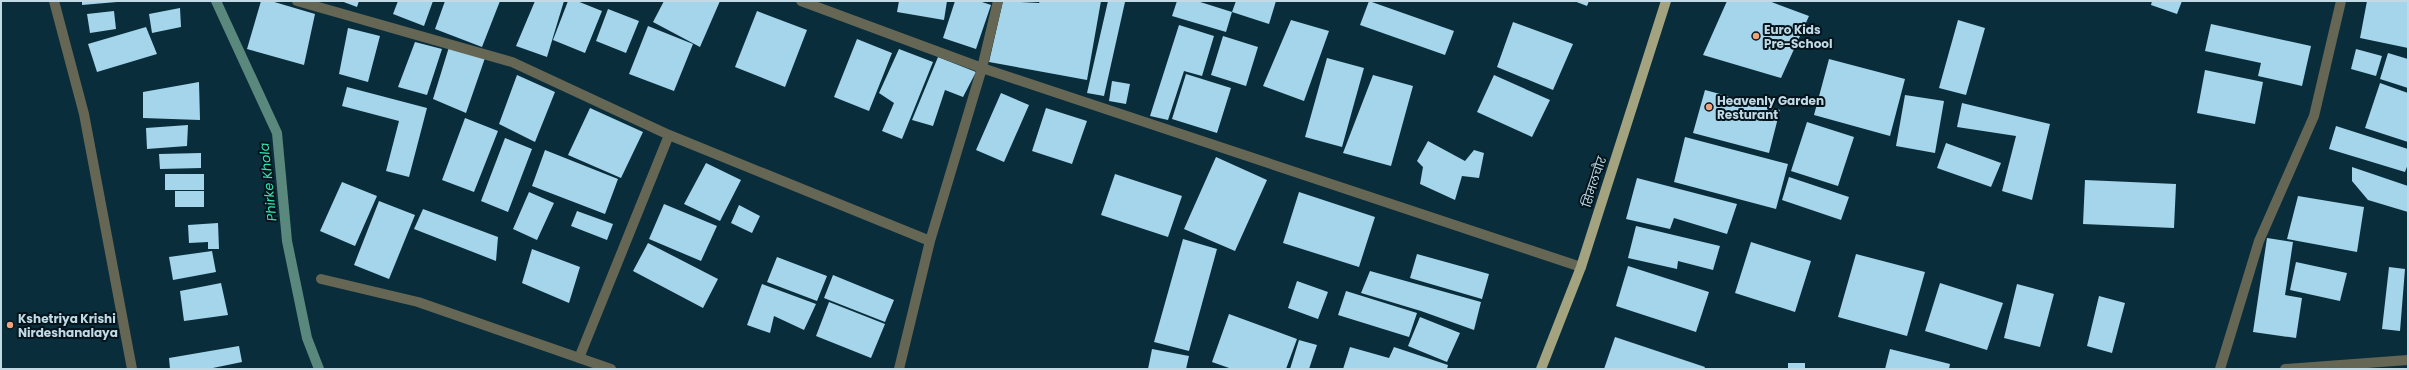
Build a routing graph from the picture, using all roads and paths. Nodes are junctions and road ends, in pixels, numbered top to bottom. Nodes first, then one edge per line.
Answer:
1 (54, 1) edge
2 (297, 1) edge
3 (801, 1) edge
4 (998, 1) edge
5 (1666, 1) edge
6 (2342, 1) edge
7 (982, 68) junction
8 (669, 135) junction
9 (930, 241) junction
10 (1581, 267) junction
11 (321, 279) dead end
12 (579, 358) junction
13 (2408, 360) edge
14 (132, 369) edge
15 (611, 369) edge
16 (899, 369) edge
17 (1541, 369) edge
18 (2220, 369) edge
19 (2285, 369) edge

1 - 14 street
2 - 8 street
3 - 7 street
4 - 7 street
5 - 10 main road, सिमलचौर
6 - 18 street
7 - 9 street
7 - 10 street
8 - 9 street
8 - 12 street
9 - 16 street
10 - 17 main road, सिमलचौर
11 - 12 street
12 - 15 street
13 - 19 street

